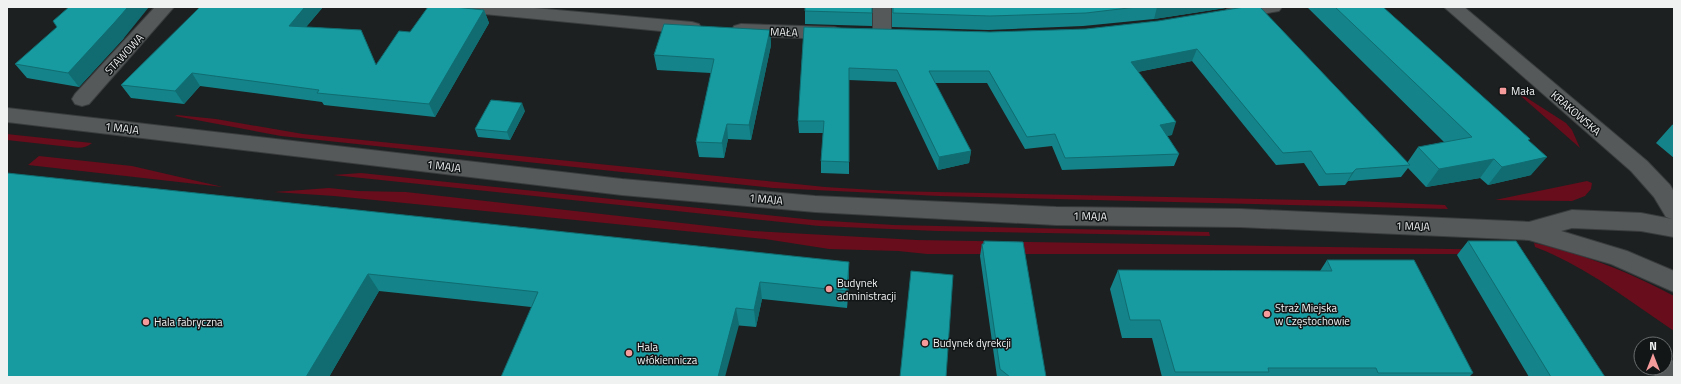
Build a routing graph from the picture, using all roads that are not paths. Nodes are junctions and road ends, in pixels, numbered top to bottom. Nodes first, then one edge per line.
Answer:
1 (165, 7) edge
2 (462, 7) edge
3 (882, 7) edge
4 (1273, 7) edge
5 (1453, 7) edge
6 (1214, 16) edge
7 (82, 99) dead end
8 (7, 115) edge
9 (1674, 210) edge
10 (1674, 228) edge
11 (1529, 231) junction
12 (1674, 282) edge
13 (1674, 371) edge
14 (1667, 377) edge

1 - 7 main road, STAWOWA
2 - 3 main road, MAŁA
4 - 6 main road
5 - 9 main road, KRAKOWSKA
8 - 11 main road, 1 MAJA
10 - 11 main road, 1 MAJA
11 - 12 main road, 1 MAJA
13 - 14 main road

